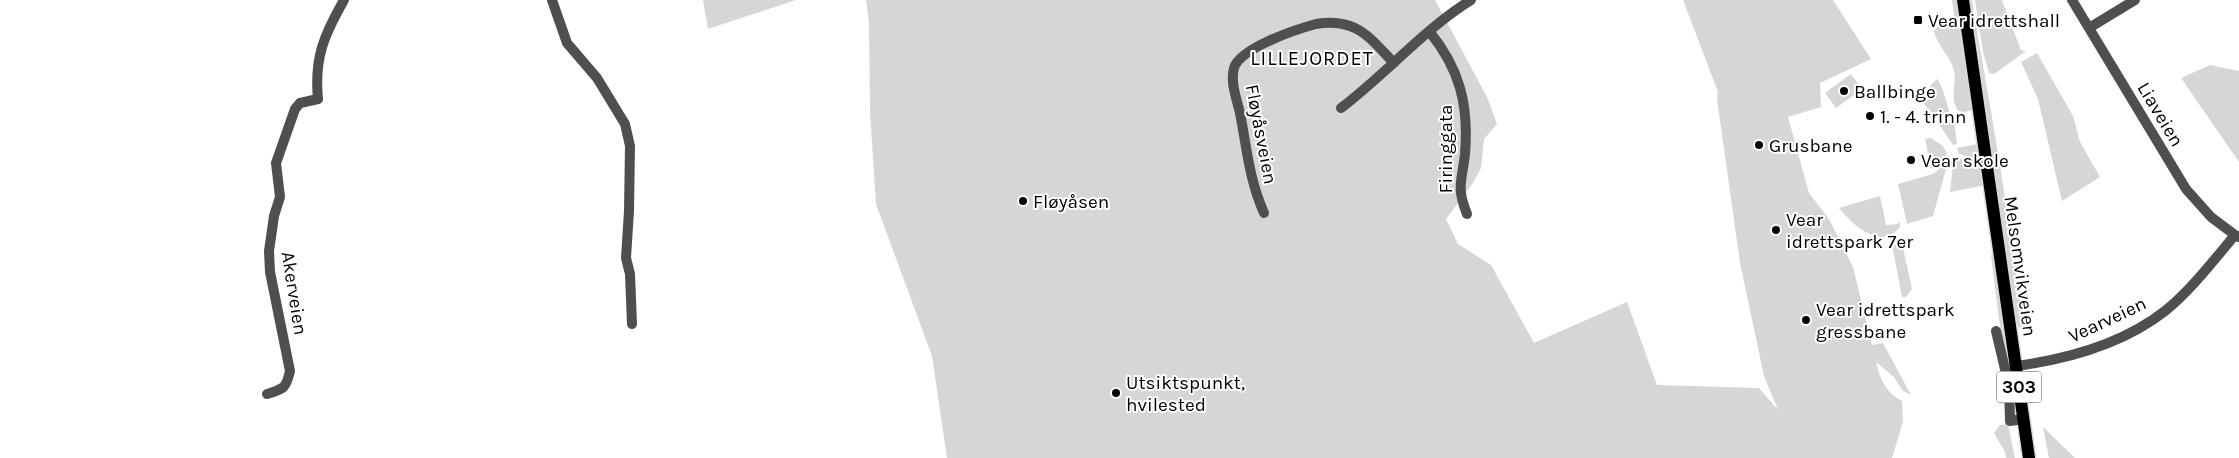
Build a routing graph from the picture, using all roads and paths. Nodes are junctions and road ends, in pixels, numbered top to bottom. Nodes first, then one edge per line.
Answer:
1 (344, 0) edge
2 (552, 0) edge
3 (1471, 0) edge
4 (1963, 0) edge
5 (2072, 0) edge
6 (2136, 0) edge
7 (2088, 28) junction
8 (1429, 31) junction
9 (1394, 63) junction
10 (1341, 108) dead end
11 (1264, 213) dead end
12 (1467, 214) dead end
13 (2237, 236) edge
14 (632, 324) dead end
15 (1996, 331) dead end
16 (2016, 366) junction
17 (266, 394) dead end
18 (2023, 419) junction
19 (2029, 458) edge

1 - 17 street, Akerveien
2 - 14 street
3 - 8 street
4 - 16 main road, Melsomvikveien / 303
5 - 7 street, Liaveien
6 - 7 street
7 - 13 street, Liaveien
8 - 9 street
8 - 12 street, Firinggata
9 - 10 street
9 - 11 street, Fløyåsveien
13 - 16 street, Vearveien
15 - 18 street, Melsomvikveien
16 - 18 main road, Melsomvikveien / 303
18 - 19 main road, Melsomvikveien / 303

